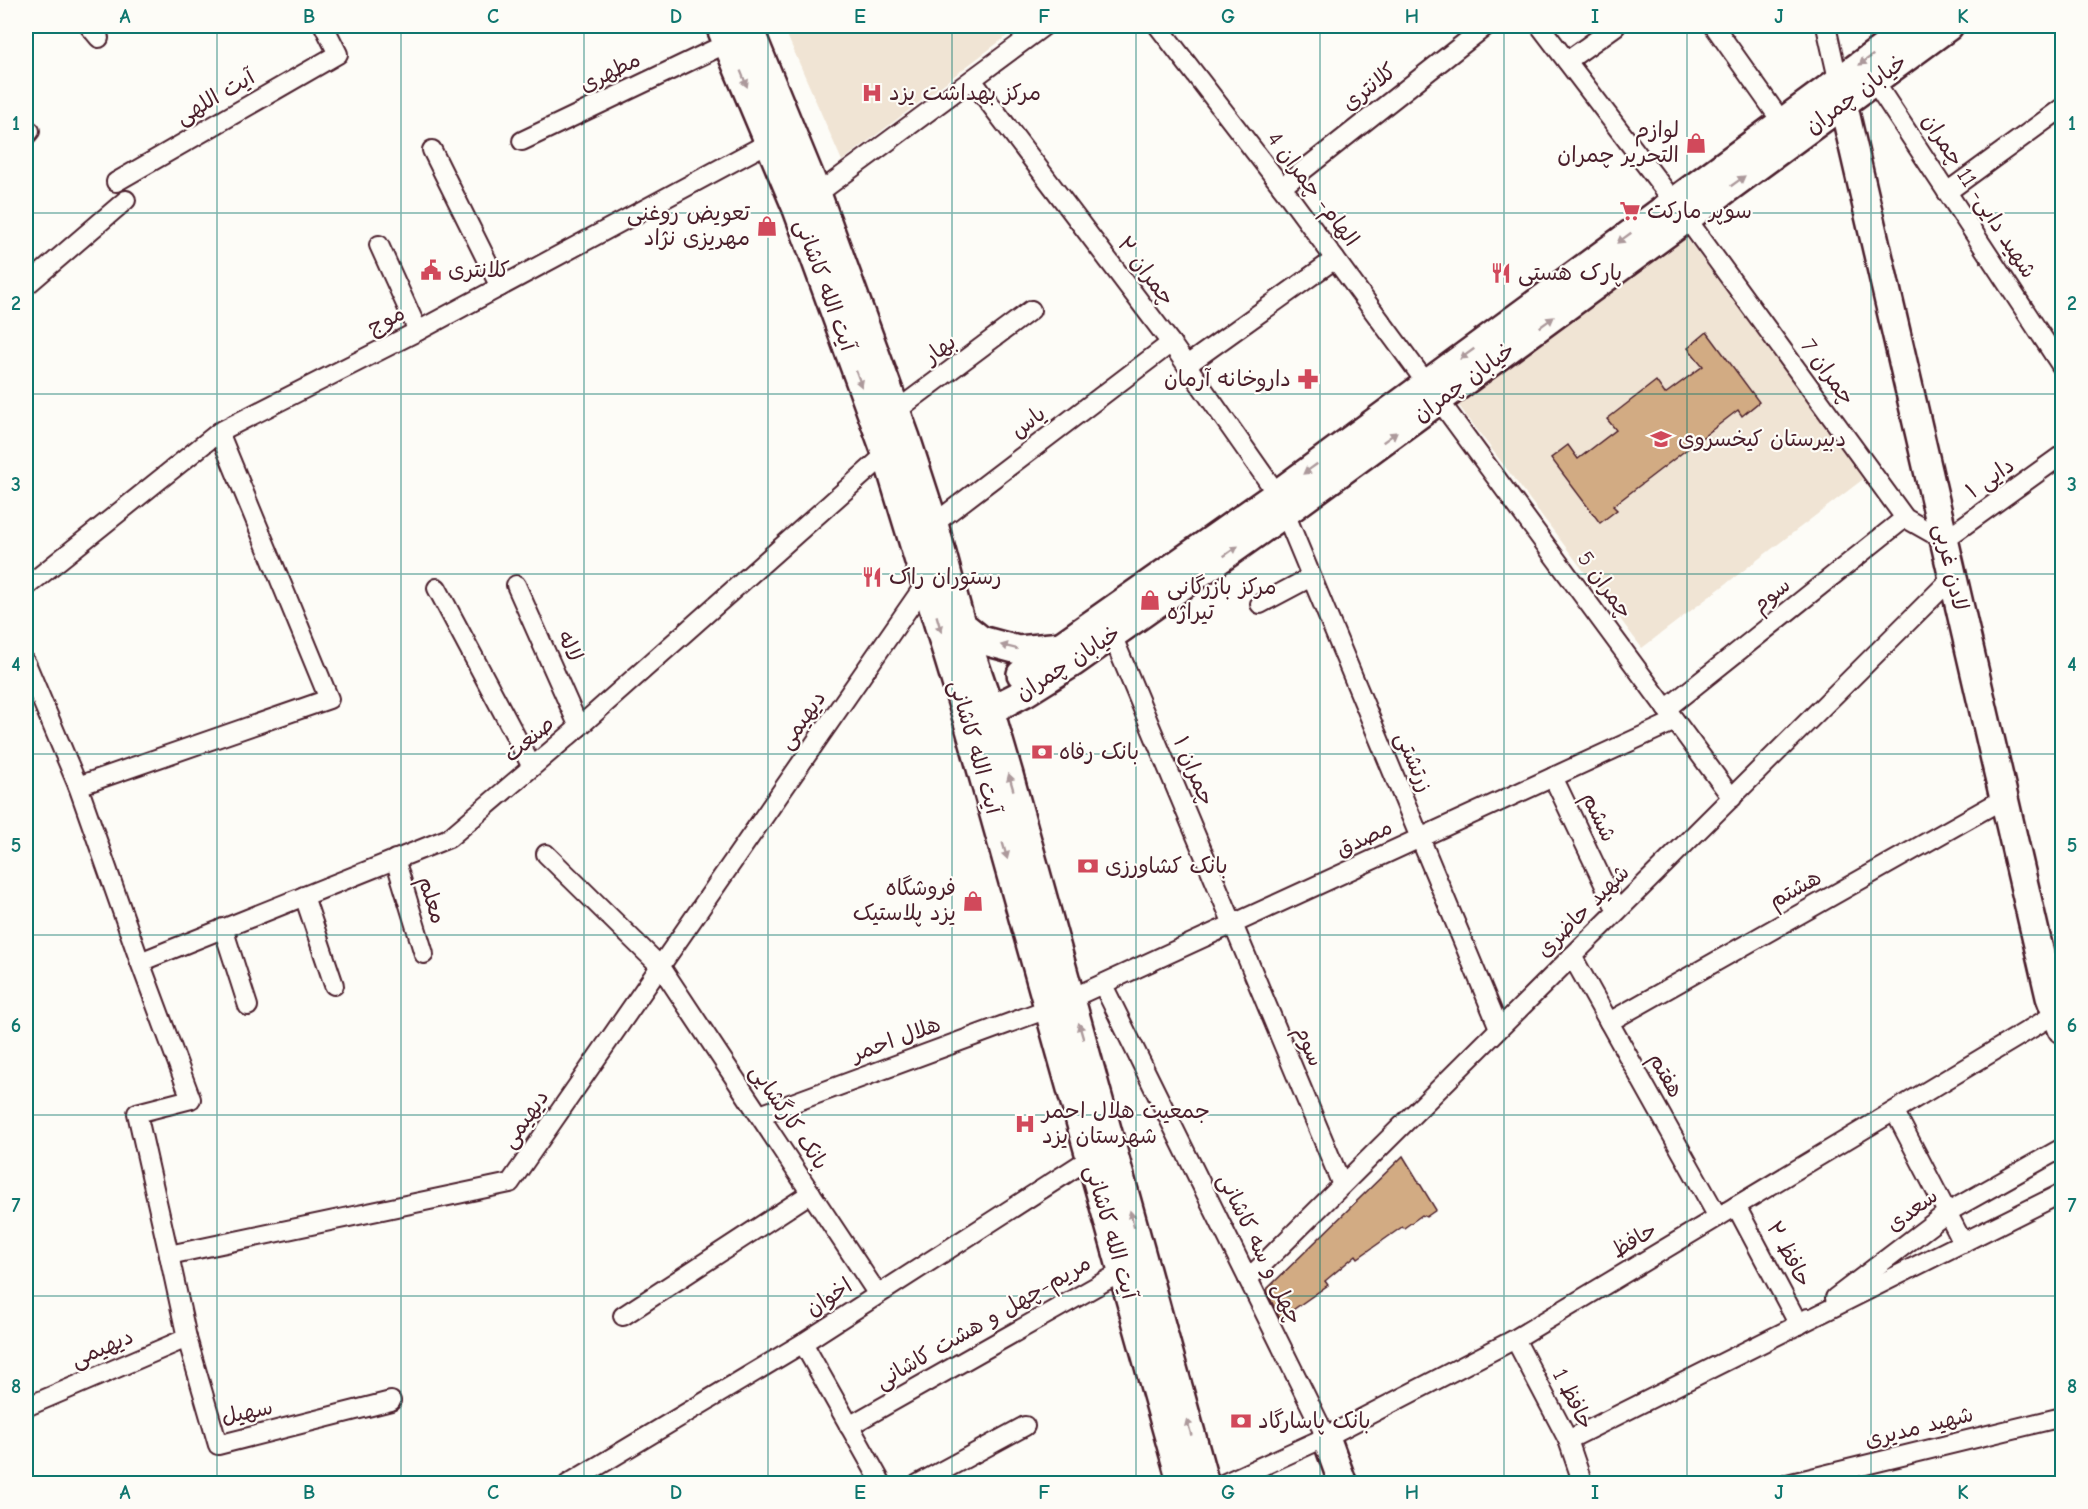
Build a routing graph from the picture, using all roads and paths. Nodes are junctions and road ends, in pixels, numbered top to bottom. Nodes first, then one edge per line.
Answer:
1 (324, 26) edge
2 (1044, 26) edge
3 (1158, 26) edge
4 (1486, 26) edge
5 (1540, 26) edge
6 (1616, 26) edge
7 (1714, 26) edge
8 (1826, 26) edge
9 (1913, 26) edge
10 (1949, 26) edge
11 (737, 31) edge
12 (1567, 61) junction
13 (972, 80) junction
14 (1874, 81) junction
15 (1841, 92) junction
16 (2062, 108) edge
17 (1782, 122) junction
18 (780, 136) junction
19 (522, 141) dead end
20 (432, 150) dead end
21 (116, 182) dead end
22 (1282, 187) junction
23 (1947, 192) junction
24 (126, 200) dead end
25 (807, 201) junction
26 (1680, 210) junction
27 (379, 244) dead end
28 (1335, 259) junction
29 (26, 286) edge
30 (500, 287) junction
31 (1031, 310) dead end
32 (418, 331) junction
33 (1171, 343) junction
34 (1187, 365) junction
35 (2062, 368) edge
36 (1433, 392) junction
37 (886, 418) junction
38 (219, 432) junction
39 (896, 446) junction
40 (2062, 456) edge
41 (1281, 504) junction
42 (1905, 518) junction
43 (924, 532) junction
44 (1944, 540) junction
45 (936, 575) junction
46 (1311, 577) junction
47 (1953, 577) junction
48 (516, 585) dead end
49 (26, 587) edge
50 (437, 588) dead end
51 (1260, 604) dead end
52 (961, 624) junction
53 (1112, 635) junction
54 (1063, 646) junction
55 (26, 663) edge
56 (1026, 692) junction
57 (976, 708) junction
58 (1671, 715) junction
59 (579, 727) junction
60 (1002, 750) junction
61 (532, 767) junction
62 (1553, 777) junction
63 (78, 786) junction
64 (1732, 798) junction
65 (2004, 798) junction
66 (1420, 838) junction
67 (546, 854) dead end
68 (395, 859) junction
69 (304, 896) junction
70 (1617, 911) junction
71 (1233, 925) junction
72 (223, 928) junction
73 (424, 954) dead end
74 (1572, 956) junction
75 (140, 962) junction
76 (661, 967) junction
77 (334, 985) dead end
78 (1103, 985) junction
79 (1061, 1003) junction
80 (248, 1006) dead end
81 (2058, 1006) edge
82 (1609, 1022) junction
83 (1499, 1028) junction
84 (1895, 1112) junction
85 (760, 1115) junction
86 (1113, 1145) junction
87 (2062, 1148) edge
88 (1090, 1159) junction
89 (1342, 1185) junction
90 (2062, 1193) edge
91 (811, 1194) junction
92 (1736, 1206) junction
93 (1948, 1212) junction
94 (1718, 1217) junction
95 (1963, 1243) junction
96 (169, 1256) junction
97 (1132, 1266) junction
98 (1248, 1279) junction
99 (878, 1293) junction
100 (623, 1316) dead end
101 (1799, 1324) junction
102 (187, 1338) junction
103 (1515, 1339) junction
104 (803, 1343) junction
105 (391, 1401) dead end
106 (26, 1407) edge
107 (2062, 1417) edge
108 (849, 1426) junction
109 (1025, 1426) dead end
110 (1326, 1437) junction
111 (1568, 1440) junction
112 (568, 1484) edge
113 (882, 1484) edge
114 (918, 1484) edge
115 (1182, 1484) edge
116 (1205, 1484) edge
117 (1223, 1484) edge
118 (1343, 1484) edge
119 (1584, 1484) edge
120 (1787, 1484) edge

1 - 21 street, آیت اللهی
2 - 13 street
3 - 22 street, الهام- چمران 4
4 - 22 street, کلانتری
5 - 12 street, چمران 7
6 - 12 street
7 - 17 street
8 - 15 street
9 -> 15 main road, خیابان چمران
10 - 14 main road, خیابان چمران
11 - 18 main road, آیت الله کاشانی
11 - 19 street, مطهری
12 - 26 street, چمران 7
13 - 25 street
13 - 33 street, چمران ۲
14 - 15 main road, خیابان چمران
14 - 23 street, شهید دایی- 11 چمران
15 - 17 main road, خیابان چمران
26 -> 15 main road, خیابان چمران
15 - 44 main road, لادن غربی
16 - 23 street
17 - 26 main road, خیابان چمران
18 - 25 main road, آیت الله کاشانی
18 - 30 street, موج
20 - 30 street
22 - 28 street, الهام- چمران 4
23 - 35 street, شهید دایی- 11 چمران
24 - 29 street
25 - 37 main road, آیت الله کاشانی
26 - 36 main road, خیابان چمران
26 - 42 street, چمران 7
27 - 32 street
28 - 34 street
28 - 36 street, الهام- چمران 4
30 - 32 street, موج
31 - 37 street, بهار
32 - 38 street, موج
33 - 34 street, چمران ۲
33 - 43 street, یاس
34 - 41 street, چمران ۲
36 - 41 main road, خیابان چمران
36 - 58 street, چمران 5
37 - 39 main road, آیت الله کاشانی
38 - 49 street, موج
38 - 63 street
39 - 43 main road, آیت الله کاشانی
39 - 59 street, صنعت
40 - 44 street, دایی ۱
41 - 46 street, زرتشتی
53 -> 41 main road, خیابان چمران
41 - 54 main road, خیابان چمران
42 - 44 street, چمران 7
42 - 58 street, سوم
43 - 45 main road, آیت الله کاشانی
44 - 47 main road, لادن غربی
45 - 52 main road, آیت الله کاشانی
45 -> 57 main road, آیت الله کاشانی
45 - 76 street, دیهیمی
46 - 51 street
46 - 66 street, زرتشتی
47 - 64 street, شهید حاضری
47 - 65 main road, لادن غربی
48 - 59 street, لاله
50 - 61 street
54 -> 52 main road
52 - 57 main road, آیت الله کاشانی
53 - 56 main road, خیابان چمران
53 - 71 street, چمران ۱
54 - 57 main road, خیابان چمران
55 - 63 street
56 - 57 main road, خیابان چمران
56 - 60 main road
57 - 60 main road, آیت الله کاشانی
57 -> 79 main road, آیت الله کاشانی
58 - 62 street, مصدق
58 - 64 street, چمران 5
59 - 61 street, صنعت
79 -> 60 main road, آیت الله کاشانی
61 - 68 street, صنعت
62 - 66 street, مصدق
62 - 70 street, ششم
63 - 75 street
64 - 70 street, شهید حاضری
65 - 81 main road, لادن غربی
65 - 82 street, هشتم
66 - 71 street, مصدق
66 - 83 street, زرتشتی
67 - 76 street, بانک کارگشایی
68 - 69 street, صنعت
68 - 73 street, معلم
69 - 72 street, صنعت
69 - 77 street
70 - 74 street, شهید حاضری
71 - 78 street, مصدق
71 - 89 street, سوم
72 - 75 street, صنعت
72 - 80 street
74 - 82 street, هفتم
74 - 83 street, شهید حاضری
75 - 96 street
76 - 85 street, بانک کارگشایی
76 - 96 street, دیهیمی
78 - 79 street, مصدق
78 - 98 street, چهل و سه کاشانی
79 - 85 street, هلال احمر
86 -> 79 main road, آیت الله کاشانی
79 - 88 main road, آیت الله کاشانی
81 - 84 street, حافظ
82 - 94 street, هفتم
83 - 89 street, شهید حاضری
84 - 92 street, حافظ
84 - 93 street
85 - 91 street, بانک کارگشایی
86 - 88 street, اخوان
97 -> 86 main road, آیت الله کاشانی
87 - 93 street, سعدی
88 - 97 main road, آیت الله کاشانی
88 - 99 street, اخوان
89 - 98 street, شهید حاضری
90 - 95 street, سعدی
91 - 99 street, بانک کارگشایی
91 - 100 street
92 - 94 street, حافظ
92 - 101 street, حافظ ۲
93 - 95 street
93 - 101 street, سعدی
94 - 103 street, حافظ
95 - 101 street, سعدی
96 - 102 street
97 - 108 street, مریم-چهل و هشت کاشانی
97 - 115 main road, آیت الله کاشانی
116 -> 97 main road, آیت الله کاشانی
98 - 110 street, چهل و سه کاشانی
99 - 104 street, اخوان
101 - 111 street, سعدی
102 - 105 street, سهیل
102 - 106 street, دیهیمی
103 - 110 street, حافظ
103 - 111 street, حافظ 1
104 - 108 street
104 - 112 street, اخوان
107 - 120 street, شهید مدیری
108 - 113 street
109 - 114 street
110 - 117 street, حافظ
110 - 118 main road
111 - 119 street, حافظ 1

